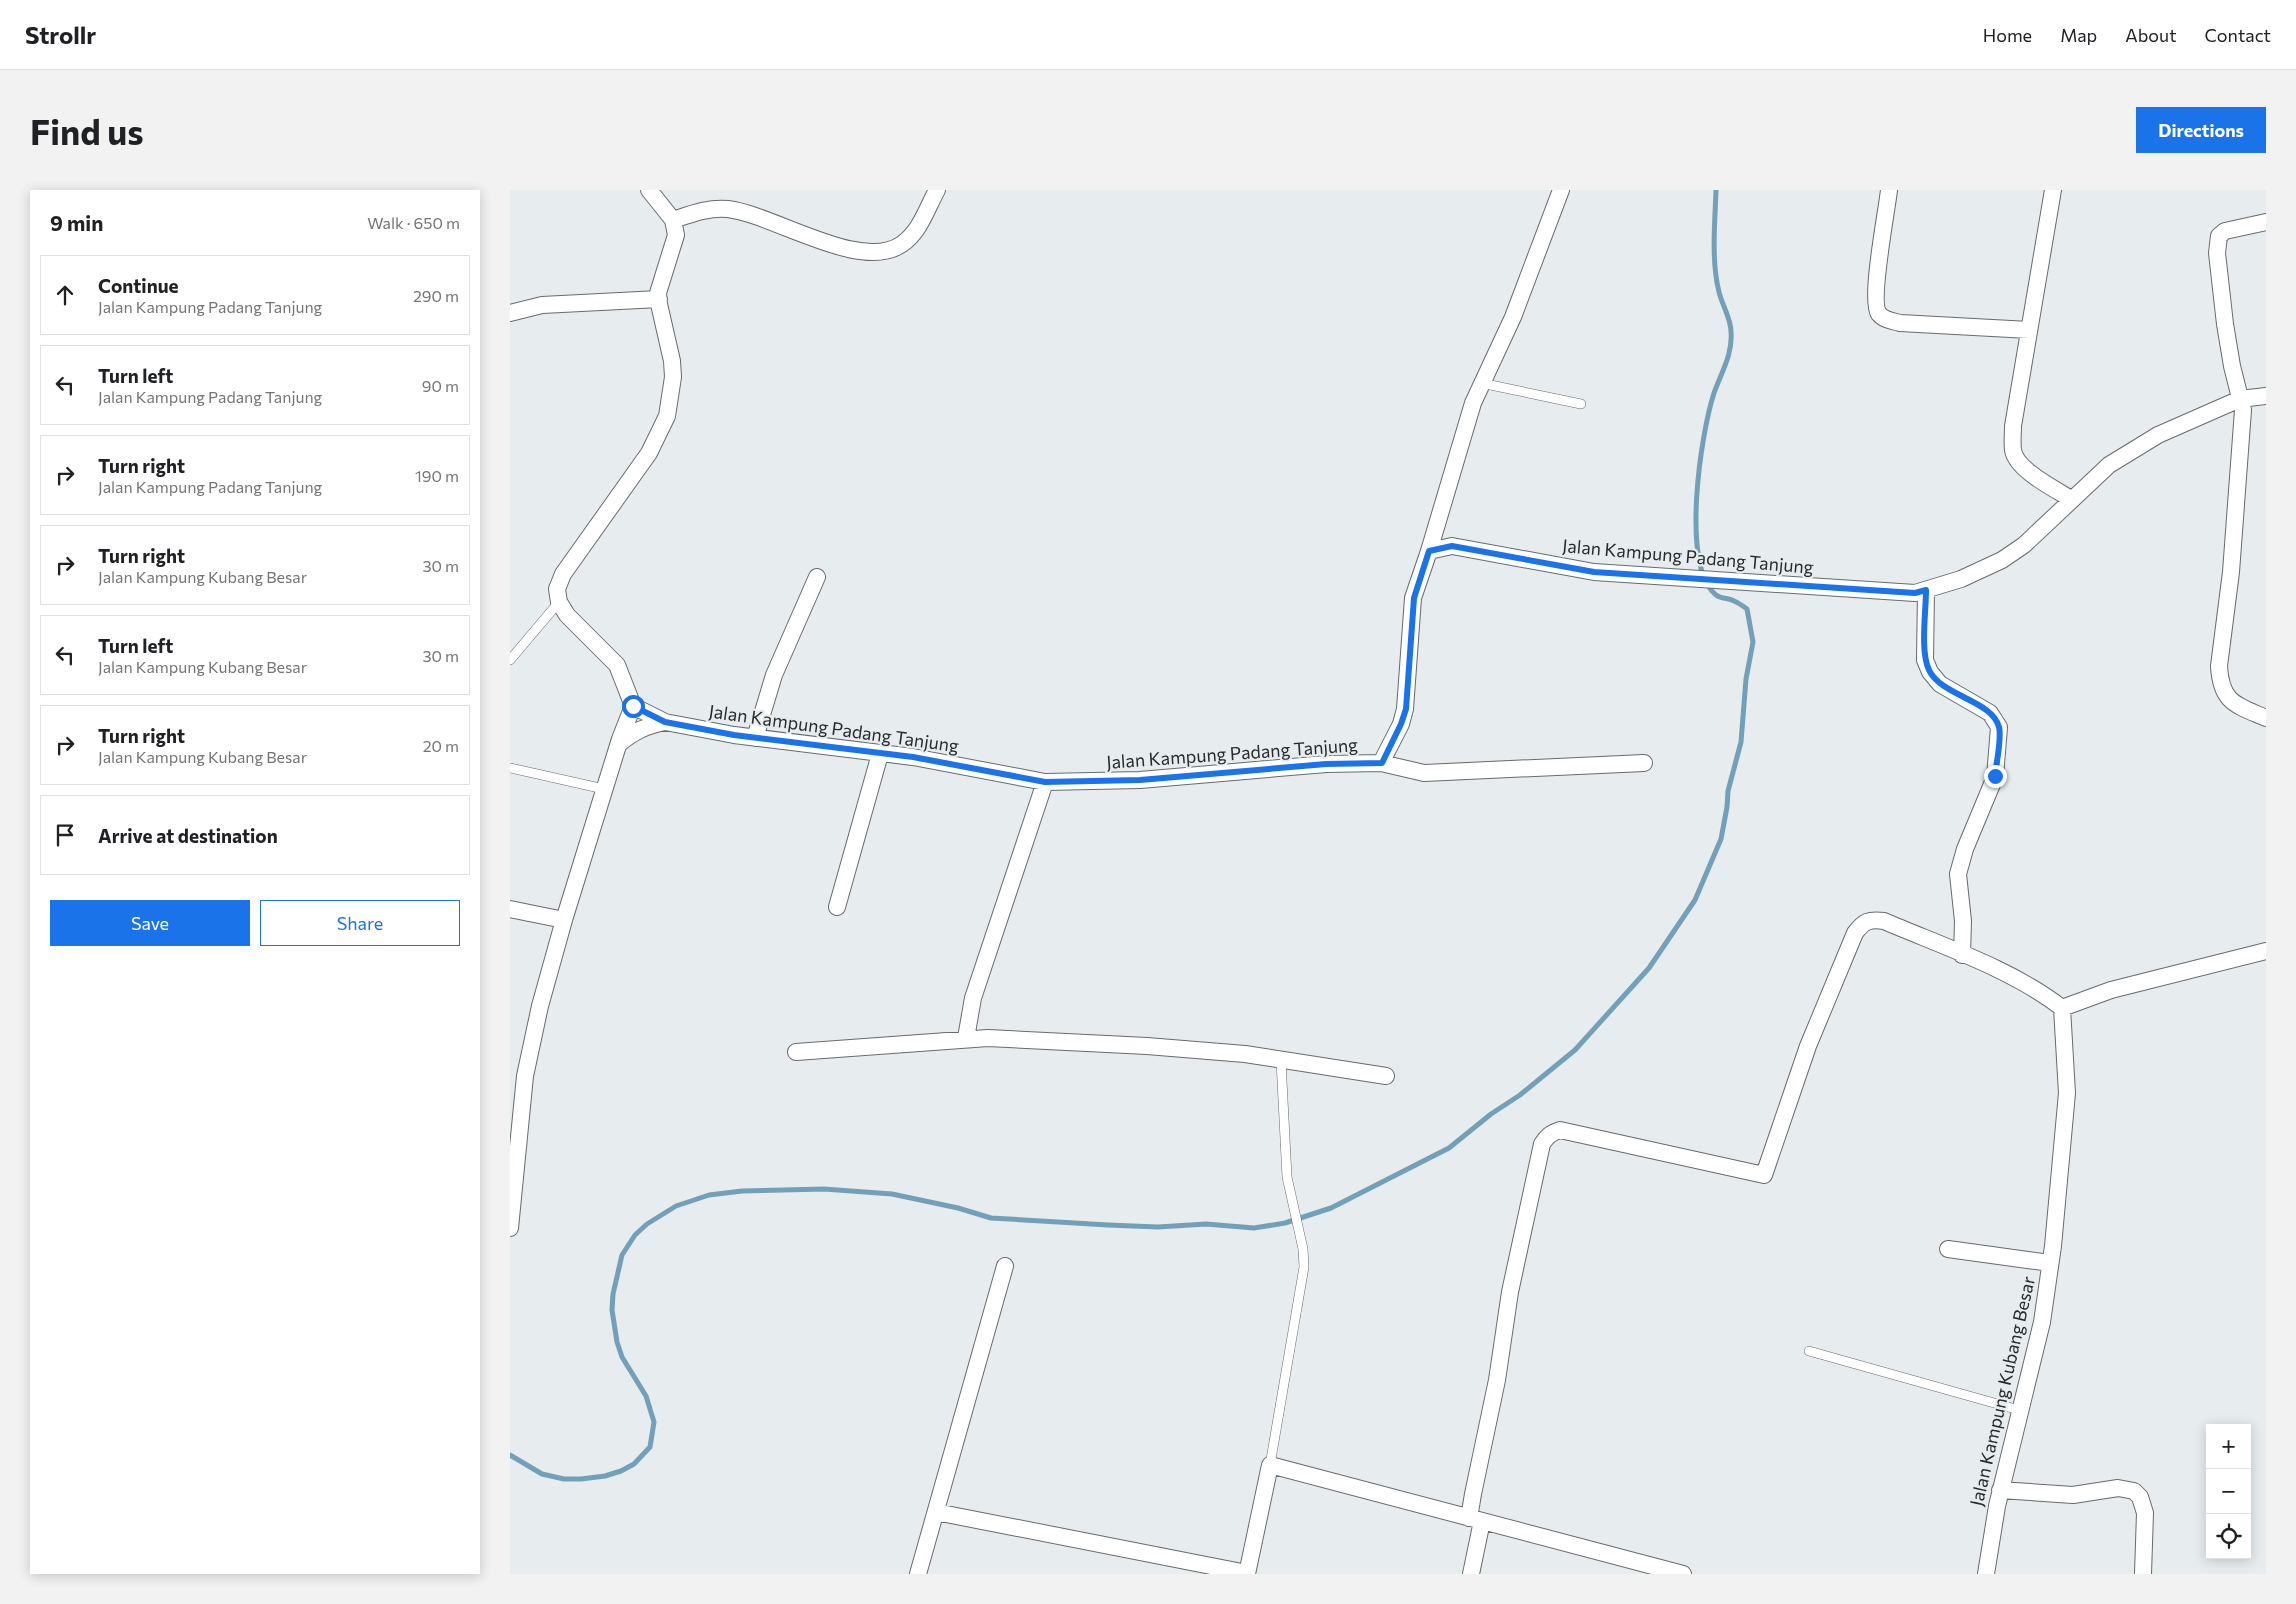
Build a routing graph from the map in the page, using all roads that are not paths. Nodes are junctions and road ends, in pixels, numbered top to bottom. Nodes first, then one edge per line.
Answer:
1 (649, 190) edge
2 (937, 190) edge
3 (1561, 190) edge
4 (1889, 190) edge
5 (2053, 190) edge
6 (673, 220) junction
7 (2266, 222) edge
8 (659, 299) junction
9 (510, 313) edge
10 (2029, 330) junction
11 (1481, 383) junction
12 (2266, 396) edge
13 (2240, 399) junction
14 (1581, 404) dead end
15 (2071, 499) junction
16 (1429, 551) junction
17 (817, 577) dead end
18 (1926, 590) junction
19 (559, 602) junction
20 (510, 660) edge
21 (633, 706) junction
22 (2266, 718) edge
23 (665, 722) junction
24 (755, 738) junction
25 (618, 745) junction
26 (880, 754) junction
27 (1382, 763) junction
28 (1644, 764) dead end
29 (510, 768) edge
30 (1045, 782) junction
31 (604, 789) junction
32 (837, 907) dead end
33 (510, 908) edge
34 (564, 920) junction
35 (2266, 951) edge
36 (1962, 955) junction
37 (2062, 1008) junction
38 (966, 1038) junction
39 (796, 1052) dead end
40 (1281, 1061) junction
41 (1386, 1076) dead end
42 (510, 1228) edge
43 (1948, 1249) dead end
44 (2050, 1263) junction
45 (1005, 1266) dead end
46 (1809, 1350) dead end
47 (2019, 1410) junction
48 (1270, 1465) junction
49 (2000, 1490) junction
50 (936, 1512) junction
51 (1475, 1520) junction
52 (918, 1574) edge
53 (1247, 1574) edge
54 (1471, 1574) edge
55 (1683, 1574) edge
56 (1986, 1574) edge
57 (2144, 1574) edge

1 - 6 street
2 - 6 street
3 - 11 street
4 - 10 street
5 - 10 street
6 - 8 street
7 - 13 street
8 - 9 street
8 - 19 street
10 - 15 street
11 - 14 lane
11 - 16 street
12 - 13 street, Jalan Kampung Padang Tanjung
13 - 15 street, Jalan Kampung Padang Tanjung
13 - 22 street
15 - 18 street, Jalan Kampung Padang Tanjung
16 - 18 street, Jalan Kampung Padang Tanjung
16 - 27 street, Jalan Kampung Padang Tanjung
17 - 24 street
18 - 36 street
19 - 20 lane
19 - 21 street
21 - 23 street, Jalan Kampung Padang Tanjung
21 - 25 street
23 - 24 street, Jalan Kampung Padang Tanjung
23 - 25 street
24 - 26 street, Jalan Kampung Padang Tanjung
25 - 31 street
26 - 30 street, Jalan Kampung Padang Tanjung
26 - 32 street
27 - 28 street
27 - 30 street, Jalan Kampung Padang Tanjung
29 - 31 lane
30 - 38 street
31 - 34 street
33 - 34 street
34 - 42 street
35 - 37 street
36 - 37 street
36 - 51 street
37 - 44 street, Jalan Kampung Kubang Besar
38 - 39 street
38 - 40 street
40 - 41 street
40 - 48 lane
43 - 44 street
44 - 47 street, Jalan Kampung Kubang Besar
45 - 50 street
46 - 47 lane
47 - 49 street, Jalan Kampung Kubang Besar
48 - 51 street
48 - 53 street
49 - 56 street, Jalan Kampung Kubang Besar
49 - 57 street
50 - 52 street
50 - 53 street
51 - 54 street
51 - 55 street

